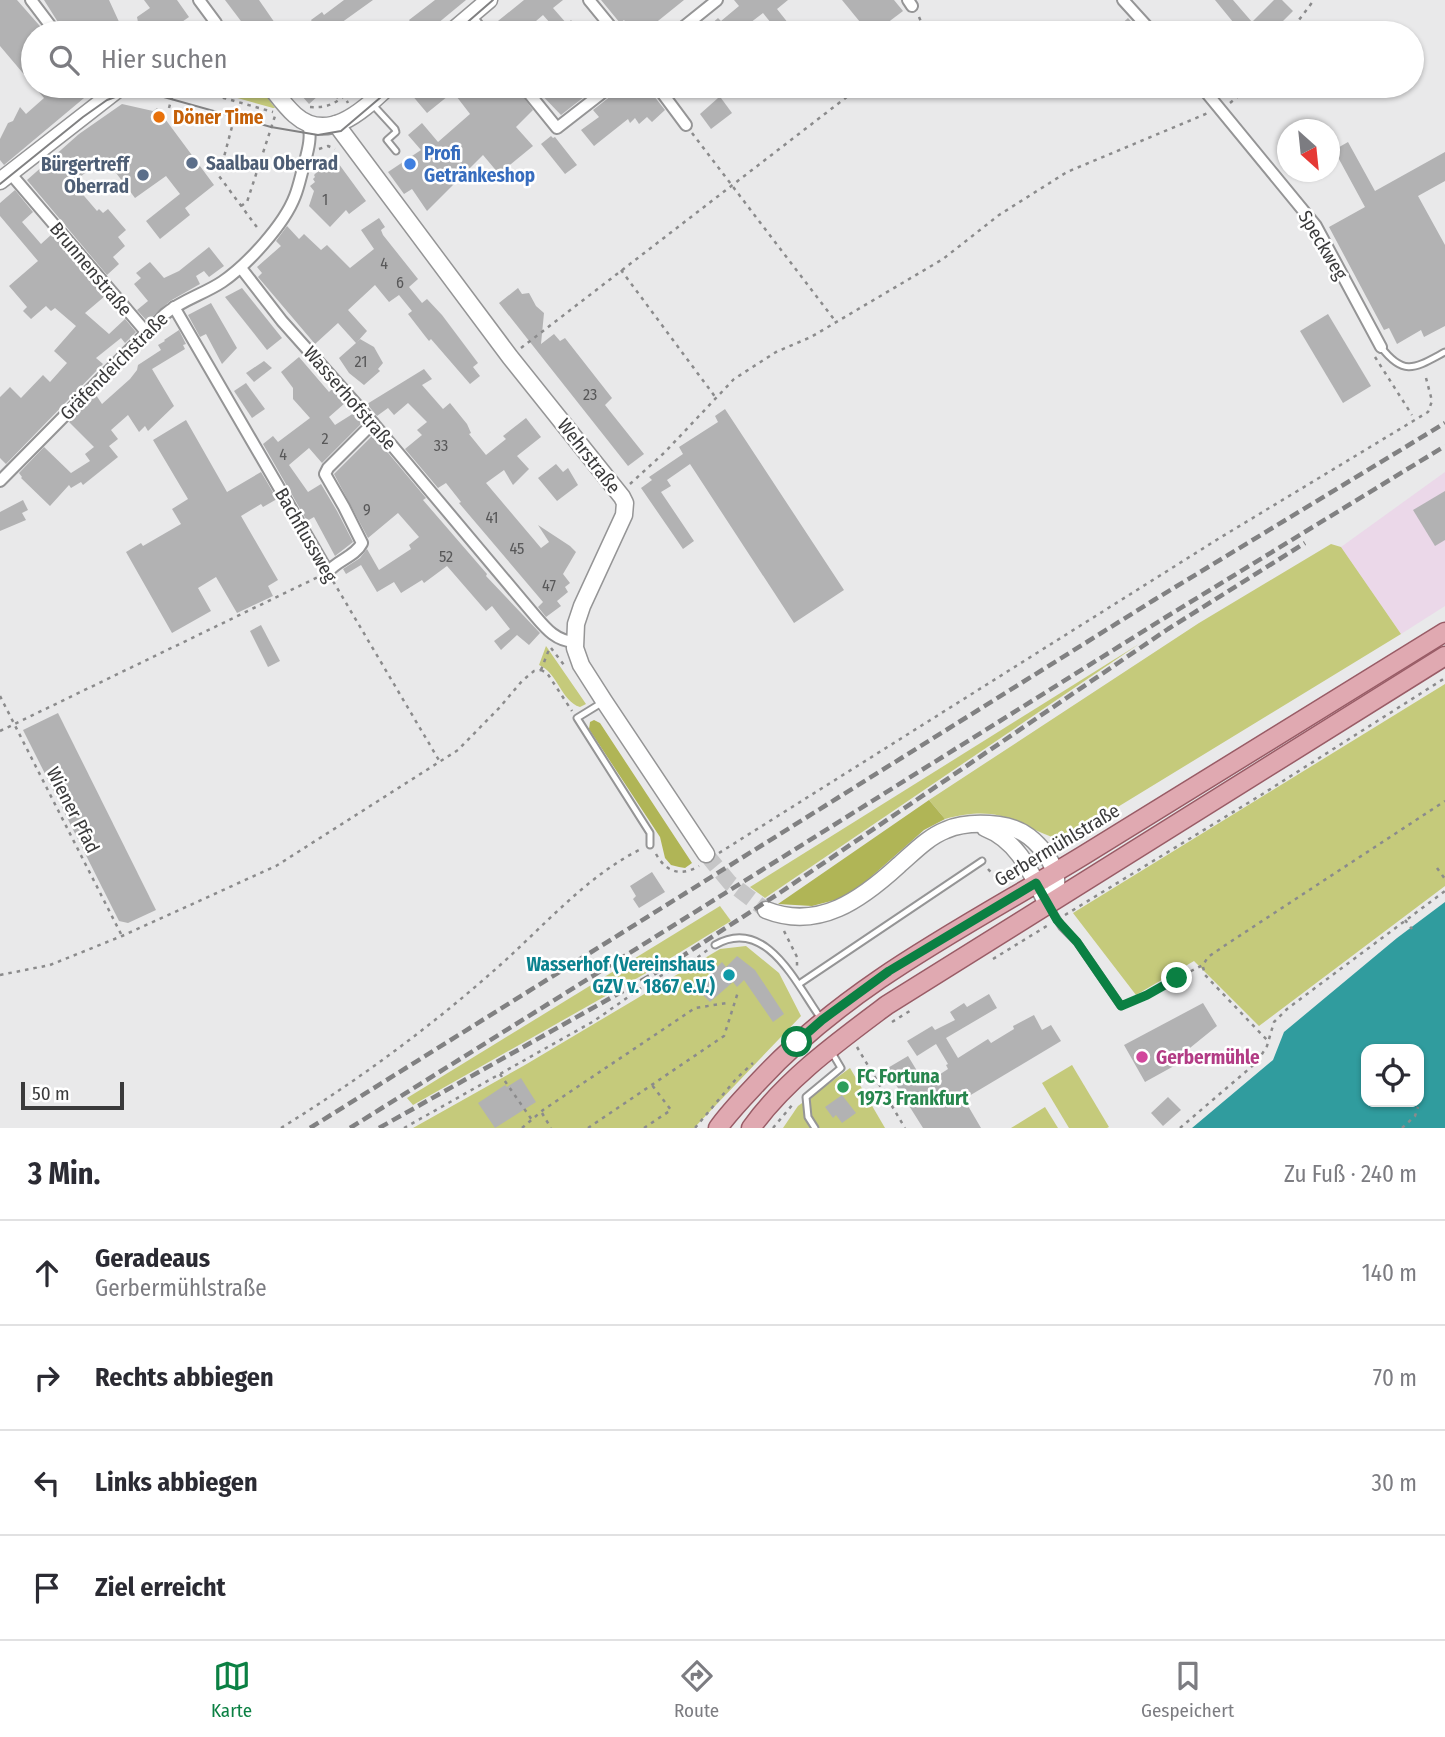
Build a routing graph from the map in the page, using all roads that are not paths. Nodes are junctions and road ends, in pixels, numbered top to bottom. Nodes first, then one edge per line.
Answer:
1 (31, 0) edge
2 (199, 0) edge
3 (489, 0) edge
4 (589, 0) edge
5 (717, 0) edge
6 (1123, 0) edge
7 (470, 16) junction
8 (47, 21) edge
9 (215, 21) edge
10 (464, 21) edge
11 (474, 21) edge
12 (606, 21) edge
13 (691, 21) edge
14 (1142, 21) edge
15 (100, 98) edge
16 (280, 98) edge
17 (377, 98) edge
18 (533, 98) edge
19 (596, 98) edge
20 (666, 98) edge
21 (1212, 98) edge
22 (371, 103) junction
23 (308, 122) junction
24 (336, 124) junction
25 (686, 125) road end
26 (396, 150) dead end
27 (5, 177) edge
28 (241, 268) junction
29 (174, 307) junction
30 (146, 332) junction
31 (1381, 347) joint
32 (1445, 352) edge
33 (373, 423) junction
34 (0, 481) edge
35 (1445, 632) edge
36 (575, 642) junction
37 (1445, 656) edge
38 (604, 701) junction
39 (976, 824) junction
40 (650, 845) road end
41 (706, 854) tunnel mouth
42 (982, 861) dead end
43 (1056, 872) junction
44 (1036, 883) junction
45 (766, 910) tunnel mouth
46 (1053, 913) junction
47 (715, 946) road end
48 (799, 984) junction
49 (1121, 1006) road end
50 (822, 1020) junction
51 (833, 1054) junction
52 (718, 1128) edge
53 (751, 1128) edge
54 (815, 1128) edge

1 - 8 street
2 - 9 street
3 - 7 street
4 - 12 street
5 - 13 street
6 - 14 street
7 - 10 street
7 - 11 street
15 - 27 street
16 - 23 street
17 - 22 street
18 - 19 street
20 - 25 street
21 - 31 street, Speckweg
22 - 24 street
22 - 26 lane
23 - 24 street
23 - 28 street
24 - 36 street, Wehrstraße
27 - 30 street, Brunnenstraße
28 - 29 street, Gräfendeichstraße
28 - 33 street, Wasserhofstraße
29 - 30 street, Gräfendeichstraße
29 - 33 street, Bachflussweg
30 - 34 street, Gräfendeichstraße
31 - 32 lane
33 - 36 street, Wasserhofstraße
35 - 43 main road, Gerbermühlstraße
36 - 38 street
37 - 46 main road
38 - 40 lane
38 - 41 street
39 - 43 street
39 - 44 street
39 - 45 street
42 - 48 lane
43 - 44 main road, Gerbermühlstraße
43 - 46 street
44 - 46 street
44 - 50 main road, Gerbermühlstraße
46 - 49 lane
46 - 51 main road
47 - 48 lane
48 - 50 lane
50 - 52 main road, Gerbermühlstraße
51 - 53 main road
51 - 54 lane

